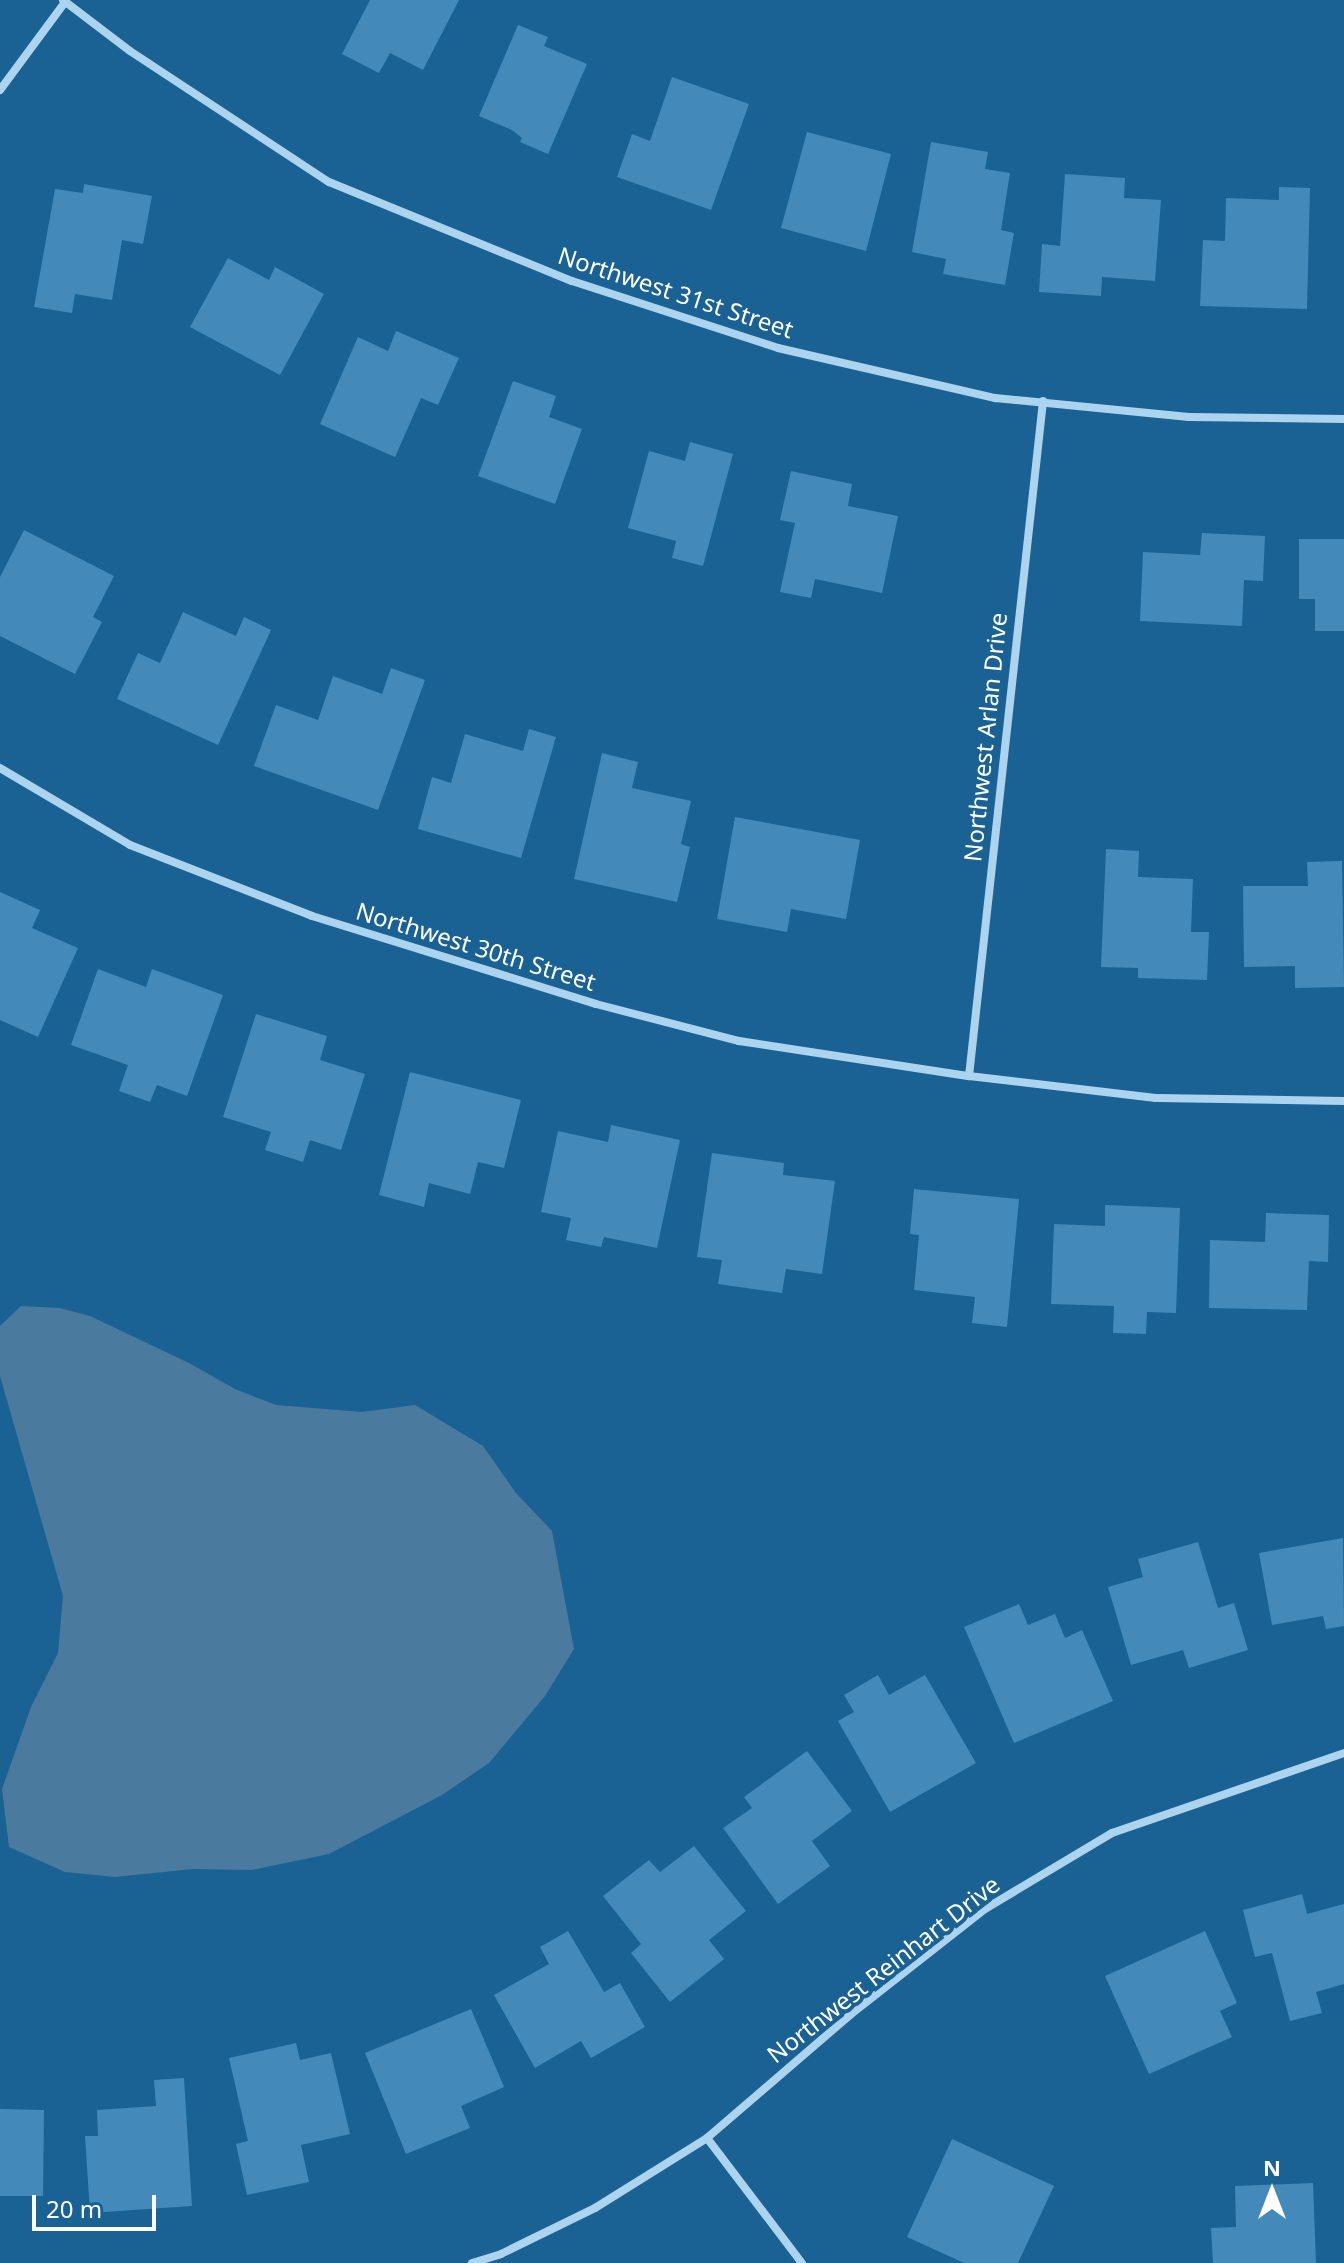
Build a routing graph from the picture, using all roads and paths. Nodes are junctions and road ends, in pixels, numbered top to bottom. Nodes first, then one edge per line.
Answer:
1 (64, 1) edge
2 (0, 90) edge
3 (1043, 401) junction
4 (1344, 419) edge
5 (0, 768) edge
6 (969, 1076) junction
7 (1344, 1101) edge
8 (1344, 1753) edge
9 (707, 2138) junction
10 (472, 2263) edge
11 (802, 2263) edge

1 - 2 street
1 - 3 street, Northwest 31st Street
3 - 4 street, Northwest 31st Street
3 - 6 street, Northwest Arlan Drive
5 - 6 street, Northwest 30th Street
6 - 7 street, Northwest 30th Street
8 - 9 street, Northwest Reinhart Drive
9 - 10 street, Northwest Reinhart Drive
9 - 11 street

